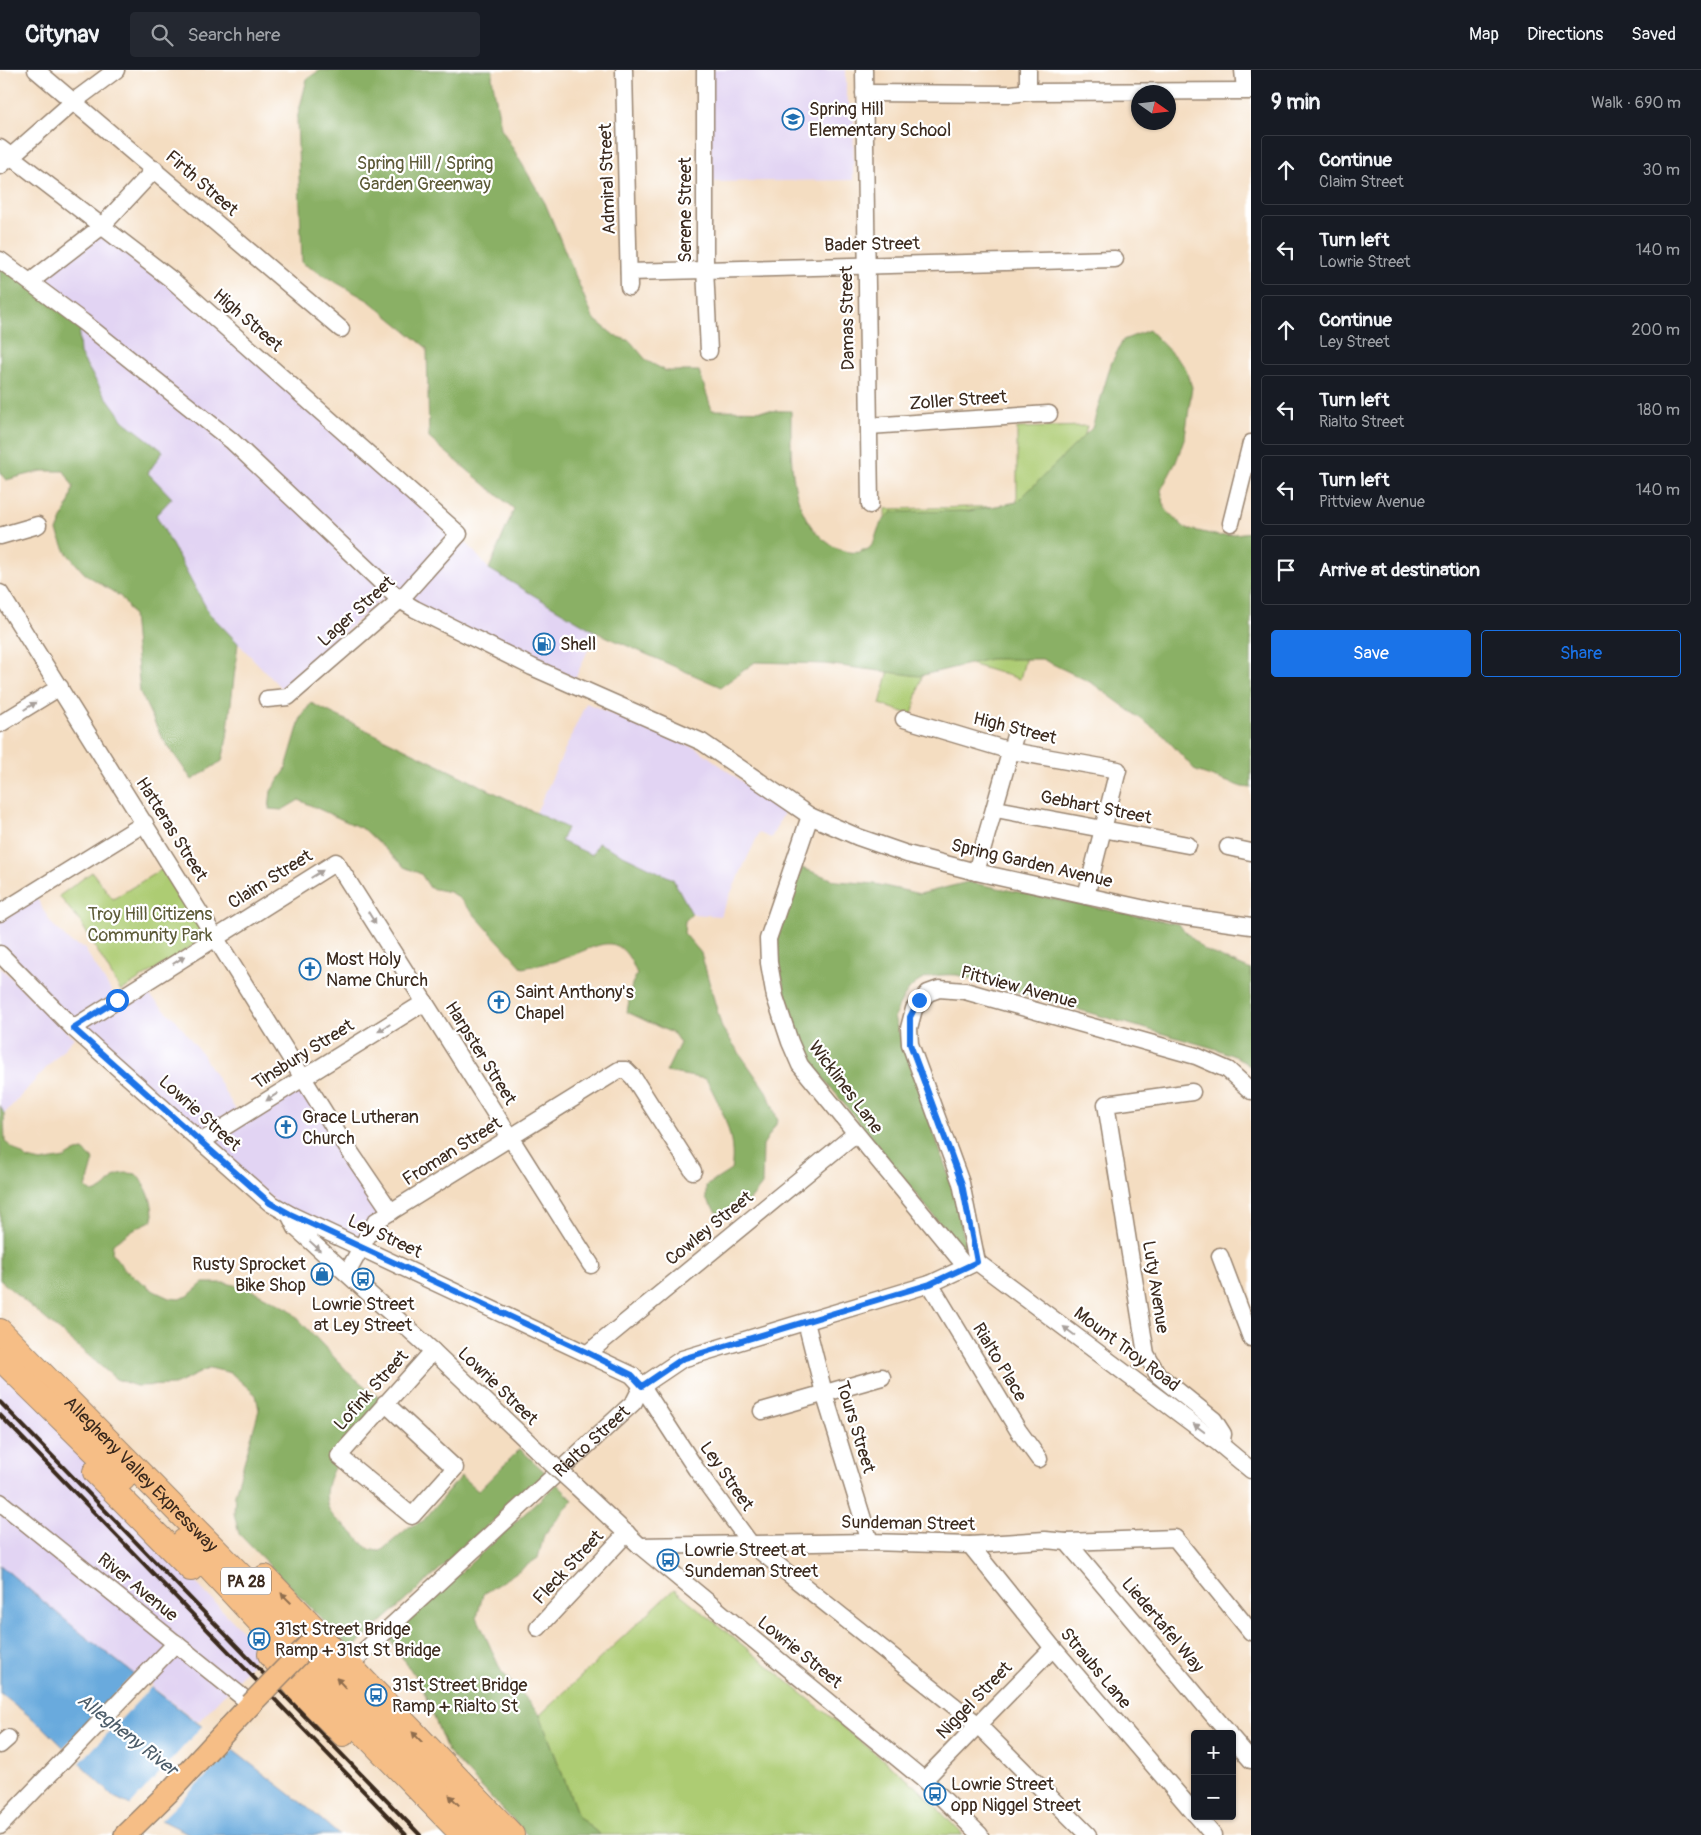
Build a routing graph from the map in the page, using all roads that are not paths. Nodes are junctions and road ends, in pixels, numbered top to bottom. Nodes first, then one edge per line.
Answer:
1 (36, 70) edge
2 (116, 70) edge
3 (624, 70) edge
4 (705, 70) edge
5 (864, 70) edge
6 (1028, 70) edge
7 (1243, 70) edge
8 (1248, 90) edge
9 (1028, 92) junction
10 (864, 93) junction
11 (73, 102) junction
12 (4, 157) edge
13 (155, 169) junction
14 (101, 227) junction
15 (1116, 258) dead end
16 (0, 260) edge
17 (866, 264) junction
18 (705, 268) junction
19 (629, 279) joint
20 (30, 282) junction
21 (341, 329) dead end
22 (709, 351) dead end
23 (1049, 414) dead end
24 (870, 426) junction
25 (1251, 443) edge
26 (870, 505) dead end
27 (1231, 523) dead end
28 (38, 525) dead end
29 (460, 534) joint
30 (0, 536) edge
31 (0, 593) edge
32 (400, 600) junction
33 (60, 687) junction
34 (267, 699) dead end
35 (904, 719) dead end
36 (0, 724) edge
37 (1016, 732) dead end
38 (1011, 751) junction
39 (996, 809) junction
40 (810, 816) junction
41 (145, 823) junction
42 (1104, 828) junction
43 (1188, 845) dead end
44 (1228, 847) dead end
45 (1251, 852) edge
46 (336, 862) joint
47 (976, 872) junction
48 (1086, 896) junction
49 (0, 913) edge
50 (1251, 926) edge
51 (216, 936) junction
52 (0, 954) edge
53 (426, 1002) junction
54 (73, 1028) junction
55 (303, 1077) junction
56 (1251, 1091) edge
57 (1192, 1092) dead end
58 (855, 1134) junction
59 (512, 1138) junction
60 (202, 1141) junction
61 (693, 1171) dead end
62 (391, 1212) junction
63 (290, 1214) junction
64 (362, 1247) junction
65 (1220, 1256) dead end
66 (971, 1265) junction
67 (591, 1266) dead end
68 (347, 1273) junction
69 (930, 1284) junction
70 (806, 1322) junction
71 (0, 1325) edge
72 (0, 1331) edge
73 (1251, 1338) edge
74 (433, 1352) junction
75 (588, 1353) junction
76 (0, 1358) edge
77 (0, 1367) edge
78 (882, 1377) dead end
79 (642, 1386) junction
80 (824, 1393) junction
81 (385, 1404) junction
82 (762, 1411) dead end
83 (1221, 1445) junction
84 (1039, 1459) dead end
85 (1251, 1470) edge
86 (0, 1502) edge
87 (627, 1533) junction
88 (870, 1542) junction
89 (1067, 1542) junction
90 (750, 1544) junction
91 (970, 1545) junction
92 (640, 1546) junction
93 (538, 1628) dead end
94 (1251, 1632) edge
95 (316, 1636) junction
96 (176, 1643) junction
97 (1053, 1648) junction
98 (349, 1665) junction
99 (283, 1670) junction
100 (252, 1704) junction
101 (977, 1724) junction
102 (1226, 1730) edge
103 (1236, 1743) edge
104 (1251, 1760) edge
105 (924, 1780) junction
106 (1191, 1809) edge
107 (1200, 1820) edge
108 (0, 1826) edge
109 (125, 1835) edge
110 (443, 1835) edge
111 (463, 1835) edge
112 (488, 1835) edge
113 (512, 1835) edge
114 (980, 1835) edge
115 (1088, 1835) edge
116 (1213, 1835) edge

1 - 11 street, Firth Street
2 - 11 street
3 - 19 street, Admiral Street
4 - 18 street, Serene Street
5 - 10 street, Damas Street
6 - 9 street
7 - 8 street
8 - 9 street
9 - 10 street
10 - 17 street, Damas Street
11 - 12 street
11 - 13 street, Firth Street
12 - 14 street, High Street
13 - 14 street
13 - 21 street, Firth Street
14 - 20 street
14 - 29 street, High Street
15 - 17 street, Bader Street
16 - 20 street
17 - 18 street, Bader Street
17 - 24 street, Damas Street
18 - 19 street, Bader Street
18 - 22 street, Serene Street
20 - 32 street, Spring Garden Avenue
23 - 24 street, Zoller Street
24 - 26 street, Damas Street
25 - 27 street
28 - 30 street
29 - 32 street, Lager Street
31 - 33 street, Hatteras Street
32 - 34 street, Lager Street
32 - 40 street, Spring Garden Avenue
36 -> 33 street
33 - 41 street, Hatteras Street
35 - 38 street, High Street
37 - 38 street
38 - 39 street
38 - 42 street, High Street
39 - 42 street, Gebhart Street
39 - 47 street
40 - 47 street, Spring Garden Avenue
40 - 58 street, Wicklines Lane
41 - 49 street
41 - 51 street, Hatteras Street
42 - 43 street, Gebhart Street
42 - 48 street
44 - 45 street
51 -> 46 street, Claim Street
46 -> 53 street, Harpster Street
47 - 48 street, Spring Garden Avenue
48 - 50 street, Spring Garden Avenue
54 -> 51 street, Claim Street
51 - 55 street, Hatteras Street
52 - 54 street, Lowrie Street
53 -> 55 street, Tinsbury Street
53 - 59 street, Harpster Street
54 - 60 street, Lowrie Street
55 -> 60 street, Tinsbury Street
55 - 62 street, Hatteras Street
56 - 66 street, Pittview Avenue
57 - 83 street, Luty Avenue
58 - 66 street, Wicklines Lane
58 - 75 street, Cowley Street
59 - 61 street, Froman Street
59 - 62 street, Froman Street
59 - 67 street, Harpster Street
60 - 63 street, Lowrie Street
62 - 64 street, Froman Street
63 - 64 street, Ley Street
63 -> 68 street, Lowrie Street
64 - 68 street, Froman Street
64 - 75 street, Ley Street
65 - 73 street
66 - 69 street, Rialto Street
83 -> 66 street, Mount Troy Road
68 - 74 street, Lowrie Street
69 - 70 street, Rialto Street
69 - 84 street, Rialto Place
70 - 79 street, Rialto Street
70 - 80 street, Tours Street
95 -> 71 highway
112 -> 72 highway, Allegheny Valley Expressway / PA 28
74 - 81 street, Lofink Street
74 - 87 street, Lowrie Street, bridge
75 - 79 street, Ley Street
76 - 111 highway, Allegheny Valley Expressway / PA 28
77 - 99 highway
78 - 80 street
79 - 90 street, Ley Street
79 - 98 street, Rialto Street
80 - 82 street
80 - 88 street, Tours Street
81 - 81 street, Lofink Street
83 - 85 street, Mount Troy Road
86 - 96 street, River Avenue
87 - 92 street, Lowrie Street
87 - 93 street, Fleck Street
88 - 90 street, Sundeman Street
88 - 91 street, Sundeman Street
89 - 91 street, Sundeman Street
89 - 94 street, Sundeman Street
89 - 102 street, Liedertafel Way
90 - 92 street, Sundeman Street
90 - 101 street, Ley Street
91 - 97 street, Straubs Lane
92 - 105 street, Lowrie Street
95 - 98 main road
95 - 99 main road, bridge
96 - 100 street, River Avenue
96 - 108 street
97 - 101 street, Niggel Street
97 - 106 street, Straubs Lane
113 -> 98 highway
99 - 100 main road, bridge
99 - 110 highway
100 - 109 main road
101 - 105 street, Niggel Street
101 - 115 street, Ley Street
103 - 104 street
105 - 114 street, Lowrie Street
107 - 116 street, Straubs Lane

